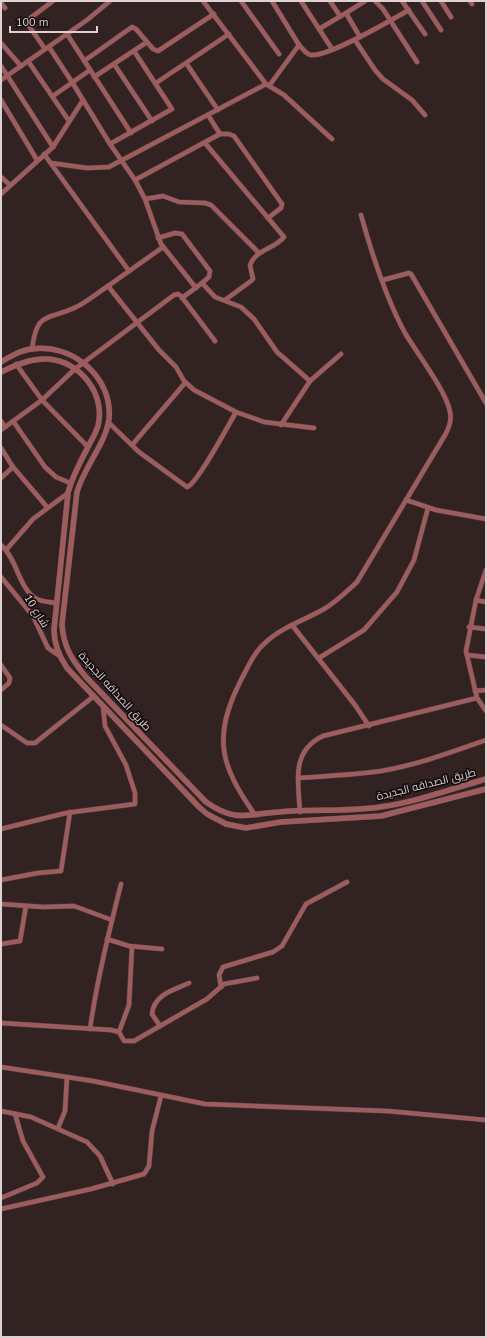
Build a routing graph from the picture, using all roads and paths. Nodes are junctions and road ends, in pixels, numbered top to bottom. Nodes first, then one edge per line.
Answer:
1 (53, 1) edge
2 (110, 1) edge
3 (203, 1) edge
4 (241, 1) edge
5 (272, 1) edge
6 (301, 1) edge
7 (331, 1) edge
8 (365, 1) edge
9 (402, 1) edge
10 (422, 1) edge
11 (441, 1) edge
12 (377, 2) edge
13 (1, 3) edge
14 (6, 8) dead end
15 (409, 10) junction
16 (346, 13) junction
17 (214, 14) junction
18 (340, 16) junction
19 (451, 17) dead end
20 (390, 21) junction
21 (319, 30) junction
22 (442, 30) dead end
23 (67, 34) junction
24 (229, 34) junction
25 (425, 34) dead end
26 (360, 37) junction
27 (355, 40) junction
28 (147, 42) junction
29 (1, 43) edge
30 (299, 45) junction
31 (47, 48) junction
32 (332, 49) junction
33 (134, 51) junction
34 (279, 54) dead end
35 (28, 61) junction
36 (84, 61) junction
37 (417, 62) dead end
38 (186, 63) junction
39 (114, 64) junction
40 (1, 66) edge
41 (20, 66) junction
42 (90, 70) junction
43 (8, 75) junction
44 (94, 76) junction
45 (1, 80) edge
46 (72, 82) junction
47 (156, 83) junction
48 (268, 85) junction
49 (53, 96) junction
50 (1, 100) edge
51 (83, 100) junction
52 (218, 110) junction
53 (208, 115) junction
54 (425, 115) dead end
55 (69, 121) junction
56 (152, 121) junction
57 (131, 133) junction
58 (220, 134) junction
59 (332, 139) dead end
60 (205, 143) junction
61 (110, 144) junction
62 (53, 148) junction
63 (44, 154) junction
64 (37, 160) junction
65 (121, 162) junction
66 (52, 163) junction
67 (1, 177) edge
68 (135, 180) junction
69 (10, 185) junction
70 (1, 194) edge
71 (145, 199) junction
72 (361, 215) dead end
73 (268, 218) junction
74 (158, 238) junction
75 (163, 247) junction
76 (259, 253) junction
77 (129, 271) junction
78 (383, 280) junction
79 (202, 283) junction
80 (108, 286) junction
81 (196, 288) junction
82 (182, 298) junction
83 (225, 300) junction
84 (136, 323) junction
85 (215, 341) dead end
86 (32, 349) junction
87 (340, 354) dead end
88 (12, 355) junction
89 (1, 362) edge
90 (84, 362) junction
91 (16, 364) junction
92 (75, 369) junction
93 (1, 372) edge
94 (310, 381) junction
95 (185, 383) junction
96 (42, 400) junction
97 (486, 403) edge
98 (236, 412) junction
99 (1, 421) edge
100 (13, 421) junction
101 (108, 422) junction
102 (281, 425) junction
103 (98, 427) junction
104 (314, 428) dead end
105 (3, 429) edge
106 (106, 431) junction
107 (132, 445) junction
108 (88, 447) junction
109 (1, 448) edge
110 (13, 467) junction
111 (1, 478) edge
112 (70, 483) junction
113 (68, 493) junction
114 (406, 500) junction
115 (47, 507) junction
116 (428, 508) junction
117 (486, 520) edge
118 (1, 546) edge
119 (6, 550) junction
120 (486, 570) edge
121 (1, 576) edge
122 (476, 600) junction
123 (486, 602) edge
124 (57, 603) junction
125 (292, 625) junction
126 (469, 627) junction
127 (486, 629) edge
128 (58, 654) junction
129 (466, 656) junction
130 (486, 657) edge
131 (319, 658) junction
132 (1, 665) edge
133 (1, 690) edge
134 (486, 690) edge
135 (99, 691) junction
136 (475, 691) junction
137 (94, 696) junction
138 (477, 698) junction
139 (103, 706) junction
140 (486, 712) edge
141 (1, 725) edge
142 (369, 726) junction
143 (486, 740) edge
144 (298, 778) junction
145 (486, 779) edge
146 (486, 789) edge
147 (70, 812) junction
148 (300, 812) junction
149 (255, 815) junction
150 (299, 821) junction
151 (262, 825) junction
152 (1, 829) edge
153 (1, 880) edge
154 (347, 882) dead end
155 (121, 884) dead end
156 (1, 904) edge
157 (26, 906) junction
158 (112, 920) junction
159 (107, 939) junction
160 (1, 944) edge
161 (132, 946) junction
162 (162, 949) dead end
163 (256, 978) dead end
164 (189, 983) dead end
165 (221, 987) junction
166 (1, 1023) edge
167 (160, 1026) junction
168 (90, 1028) junction
169 (118, 1032) junction
170 (1, 1067) edge
171 (67, 1078) junction
172 (161, 1096) junction
173 (1, 1111) edge
174 (15, 1114) junction
175 (486, 1120) edge
176 (58, 1128) junction
177 (113, 1184) junction
178 (1, 1198) edge
179 (1, 1210) edge

1 - 31 street
2 - 23 street
3 - 17 street
4 - 34 street
5 - 30 street
6 - 21 street
7 - 18 street
8 - 16 street
9 - 15 street
10 - 22 street
11 - 19 street
12 - 20 street
13 - 14 street
15 - 20 street
15 - 25 street
16 - 18 street
16 - 26 street
17 - 24 street
17 - 28 street
18 - 21 street
20 - 26 street
20 - 37 street
21 - 32 street
23 - 31 street
23 - 36 street
24 - 38 street
24 - 48 street
26 - 27 street
27 - 32 street
27 - 54 street
28 - 33 street
28 - 36 street
29 - 41 street
30 - 32 street
30 - 48 street
31 - 35 street
31 - 46 street
33 - 39 street
33 - 47 street
35 - 41 street
35 - 49 street
36 - 42 street
38 - 47 street
38 - 52 street
39 - 44 street
39 - 56 street
40 - 43 street
41 - 43 street
42 - 44 street
42 - 46 street
43 - 45 street
43 - 62 street
44 - 57 street
46 - 49 street
46 - 51 street
47 - 56 street
48 - 52 street
48 - 59 street
49 - 55 street
50 - 64 street
51 - 55 street
51 - 61 street
52 - 53 street
53 - 58 street
53 - 65 street
55 - 62 street
56 - 57 street
57 - 61 street
58 - 60 street
58 - 73 street
60 - 68 street
60 - 73 street
61 - 65 street
62 - 63 street
63 - 64 street
63 - 66 street
64 - 69 street
65 - 66 street
65 - 68 street
66 - 77 street
67 - 69 street
68 - 71 street
69 - 70 street
71 - 74 street
71 - 76 street
72 - 78 street
73 - 76 street
74 - 75 street
74 - 79 street
75 - 77 street
75 - 81 street
76 - 83 street
77 - 80 street
78 - 97 street
78 - 114 street
79 - 81 street
79 - 83 street
80 - 84 street
80 - 86 street
81 - 82 street
82 - 84 street
82 - 85 street
83 - 94 street
84 - 90 street
84 - 95 street
86 - 88 street, طريق الصداقه الجديدة
86 - 90 street, طريق الصداقه الجديدة
87 - 94 street
88 - 89 street, طريق الصداقه الجديدة
88 - 91 street
90 - 92 street
90 - 101 street, طريق الصداقه الجديدة
91 - 92 street, طريق الصداقه الجديدة
91 - 93 street, طريق الصداقه الجديدة
91 - 96 street
92 - 96 street
92 - 103 street, طريق الصداقه الجديدة
94 - 102 street
95 - 98 street
95 - 107 street
96 - 100 street
96 - 108 street
98 - 102 street
98 - 107 street
99 - 105 street
100 - 105 street
100 - 112 street
101 - 106 street, طريق الصداقه الجديدة
101 - 107 street
102 - 104 street
103 - 106 street
103 - 108 street, طريق الصداقه الجديدة
106 - 135 street, طريق الصداقه الجديدة
108 - 112 street, طريق الصداقه الجديدة
109 - 110 street
110 - 111 street
110 - 115 street
112 - 113 street, طريق الصداقه الجديدة
113 - 115 street
113 - 124 street, طريق الصداقه الجديدة
114 - 116 street
114 - 125 street
115 - 119 street
116 - 117 street
116 - 131 street
118 - 119 street
119 - 124 street
120 - 122 street
121 - 128 street, شارع 10
122 - 123 street
122 - 126 street
124 - 128 street, طريق الصداقه الجديدة
125 - 131 street
125 - 149 street
126 - 127 street
126 - 129 street
128 - 137 street, طريق الصداقه الجديدة
129 - 130 street
129 - 136 street
131 - 142 street
132 - 133 street
134 - 136 street
135 - 137 street
135 - 149 street, طريق الصداقه الجديدة
136 - 138 street
137 - 139 street, طريق الصداقه الجديدة
137 - 141 street
138 - 140 street
138 - 142 street
139 - 147 street
139 - 151 street, طريق الصداقه الجديدة
142 - 144 street
143 - 144 street
144 - 148 street
145 - 148 street, طريق الصداقه الجديدة
146 - 150 street, طريق الصداقه الجديدة
147 - 152 street
147 - 153 street
148 - 149 street, طريق الصداقه الجديدة
148 - 150 street
149 - 151 street
150 - 151 street, طريق الصداقه الجديدة
154 - 165 street
155 - 158 street
156 - 157 street
157 - 158 street
157 - 160 street
158 - 159 street
159 - 161 street
159 - 168 street
161 - 162 street
161 - 169 street
163 - 165 street
164 - 167 street
165 - 167 street
166 - 168 street
167 - 169 street
168 - 169 street
170 - 171 street
171 - 172 street
171 - 176 street
172 - 175 street
172 - 177 street
173 - 174 street
174 - 176 street
174 - 178 street
176 - 177 street
177 - 179 street

